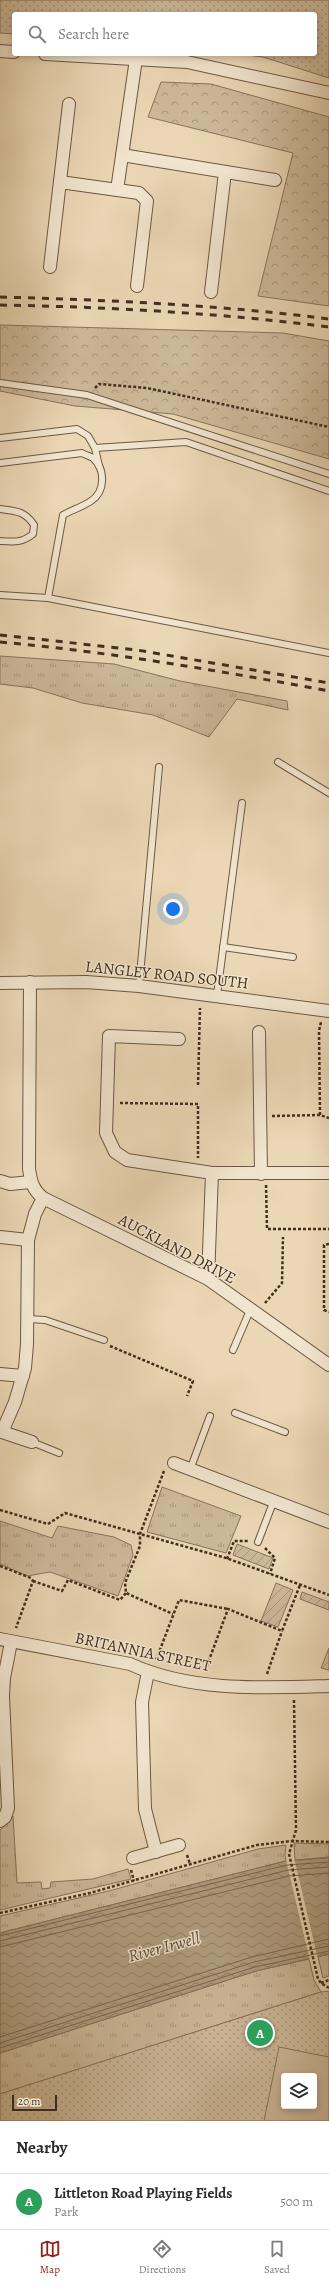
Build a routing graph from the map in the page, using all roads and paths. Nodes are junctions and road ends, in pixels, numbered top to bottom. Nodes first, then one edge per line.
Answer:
1 (0, 51) edge
2 (12, 52) edge
3 (81, 56) edge
4 (136, 59) junction
5 (329, 93) edge
6 (69, 104) dead end
7 (122, 155) junction
8 (225, 172) junction
9 (275, 180) dead end
10 (60, 182) junction
11 (117, 190) junction
12 (50, 267) dead end
13 (137, 286) dead end
14 (211, 292) dead end
15 (0, 383) edge
16 (87, 395) junction
17 (329, 427) edge
18 (0, 438) edge
19 (96, 448) junction
20 (0, 463) edge
21 (100, 469) junction
22 (329, 474) edge
23 (329, 491) edge
24 (0, 509) edge
25 (0, 541) edge
26 (0, 594) edge
27 (48, 598) junction
28 (329, 653) edge
29 (278, 762) dead end
30 (158, 767) dead end
31 (329, 793) edge
32 (242, 803) dead end
33 (223, 947) junction
34 (292, 957) dead end
35 (30, 982) junction
36 (0, 983) edge
37 (139, 986) junction
38 (201, 993) junction
39 (217, 995) junction
40 (327, 1011) edge
41 (259, 1032) dead end
42 (179, 1039) dead end
43 (198, 1085) dead end
44 (107, 1103) junction
45 (320, 1115) junction
46 (260, 1116) junction
47 (329, 1118) edge
48 (198, 1171) junction
49 (212, 1173) junction
50 (329, 1173) edge
51 (264, 1174) junction
52 (0, 1181) edge
53 (31, 1182) junction
54 (43, 1198) junction
55 (329, 1228) edge
56 (0, 1237) edge
57 (283, 1237) dead end
58 (28, 1240) junction
59 (329, 1244) edge
60 (208, 1279) junction
61 (254, 1311) junction
62 (329, 1312) edge
63 (28, 1318) junction
64 (104, 1340) joint
65 (233, 1350) dead end
66 (329, 1366) edge
67 (0, 1374) edge
68 (23, 1376) junction
69 (188, 1396) dead end
70 (235, 1413) dead end
71 (210, 1416) dead end
72 (285, 1432) dead end
73 (1, 1434) edge
74 (32, 1442) joint
75 (59, 1453) dead end
76 (174, 1463) joint
77 (190, 1470) junction
78 (274, 1500) junction
79 (0, 1510) edge
80 (329, 1522) edge
81 (140, 1534) junction
82 (258, 1542) junction
83 (227, 1559) junction
84 (0, 1566) edge
85 (270, 1574) junction
86 (33, 1581) junction
87 (300, 1585) junction
88 (126, 1593) junction
89 (329, 1595) edge
90 (228, 1609) junction
91 (173, 1614) junction
92 (282, 1631) junction
93 (6, 1641) edge
94 (149, 1673) junction
95 (201, 1682) junction
96 (329, 1686) edge
97 (262, 1688) junction
98 (294, 1688) junction
99 (0, 1821) edge
100 (292, 1840) junction
101 (329, 1842) edge
102 (179, 1845) dead end
103 (156, 1852) junction
104 (133, 1858) dead end
105 (0, 1913) edge
106 (329, 1980) edge
107 (321, 1983) junction
108 (329, 1988) edge

1 - 2 street
3 - 4 street
4 - 5 street
4 - 7 street
6 - 10 street
7 - 8 street
7 - 11 street
8 - 9 street
8 - 14 street
10 - 11 street
10 - 12 street
11 - 13 street
15 - 16 lane
16 - 17 path
16 - 22 lane
18 - 19 lane
19 - 21 lane
19 - 23 lane
20 - 21 lane
21 - 27 lane
24 - 25 lane
26 - 27 lane
27 - 28 lane
29 - 31 lane
30 - 37 lane
32 - 33 lane
33 - 34 lane
33 - 39 lane
35 - 36 street, LANGLEY ROAD SOUTH
35 - 37 street, LANGLEY ROAD SOUTH
35 - 53 street
37 - 38 street, LANGLEY ROAD SOUTH
38 - 39 street, LANGLEY ROAD SOUTH
38 - 43 path
39 - 40 street, LANGLEY ROAD SOUTH
40 - 45 path
41 - 46 street
42 - 44 street
44 - 48 street
44 - 48 path
45 - 46 path
45 - 47 path
46 - 51 street
48 - 49 street
49 - 51 street
49 - 60 street
50 - 51 street
51 - 55 path
52 - 53 street
53 - 54 street
54 - 58 street
54 - 60 street, AUCKLAND DRIVE
56 - 58 street
57 - 61 path
58 - 63 street
59 - 62 path
60 - 61 street, AUCKLAND DRIVE
61 - 65 lane
61 - 66 street, AUCKLAND DRIVE
63 - 64 lane
63 - 68 street
64 - 69 path
67 - 68 street
68 - 73 street
70 - 72 lane
71 - 77 lane
73 - 74 street
74 - 75 lane
76 - 77 street
76 - 81 path
77 - 78 street
78 - 80 street
78 - 82 lane
79 - 81 path
81 - 83 path
81 - 88 path
82 - 83 path
82 - 85 path
83 - 85 path
84 - 86 path
85 - 87 path
86 - 88 path
86 - 93 path
87 - 89 path
87 - 92 path
88 - 91 path
90 - 91 path
90 - 92 path
90 - 95 path
91 - 94 path
92 - 97 path
93 - 94 street, BRITANNIA STREET
93 - 99 street
94 - 95 street, BRITANNIA STREET
94 - 103 street
95 - 97 street, BRITANNIA STREET
96 - 98 street, BRITANNIA STREET
97 - 98 street, BRITANNIA STREET
98 - 100 path
100 - 101 path
100 - 105 path
100 - 107 path
102 - 103 street
103 - 104 street
106 - 107 path
107 - 108 path

